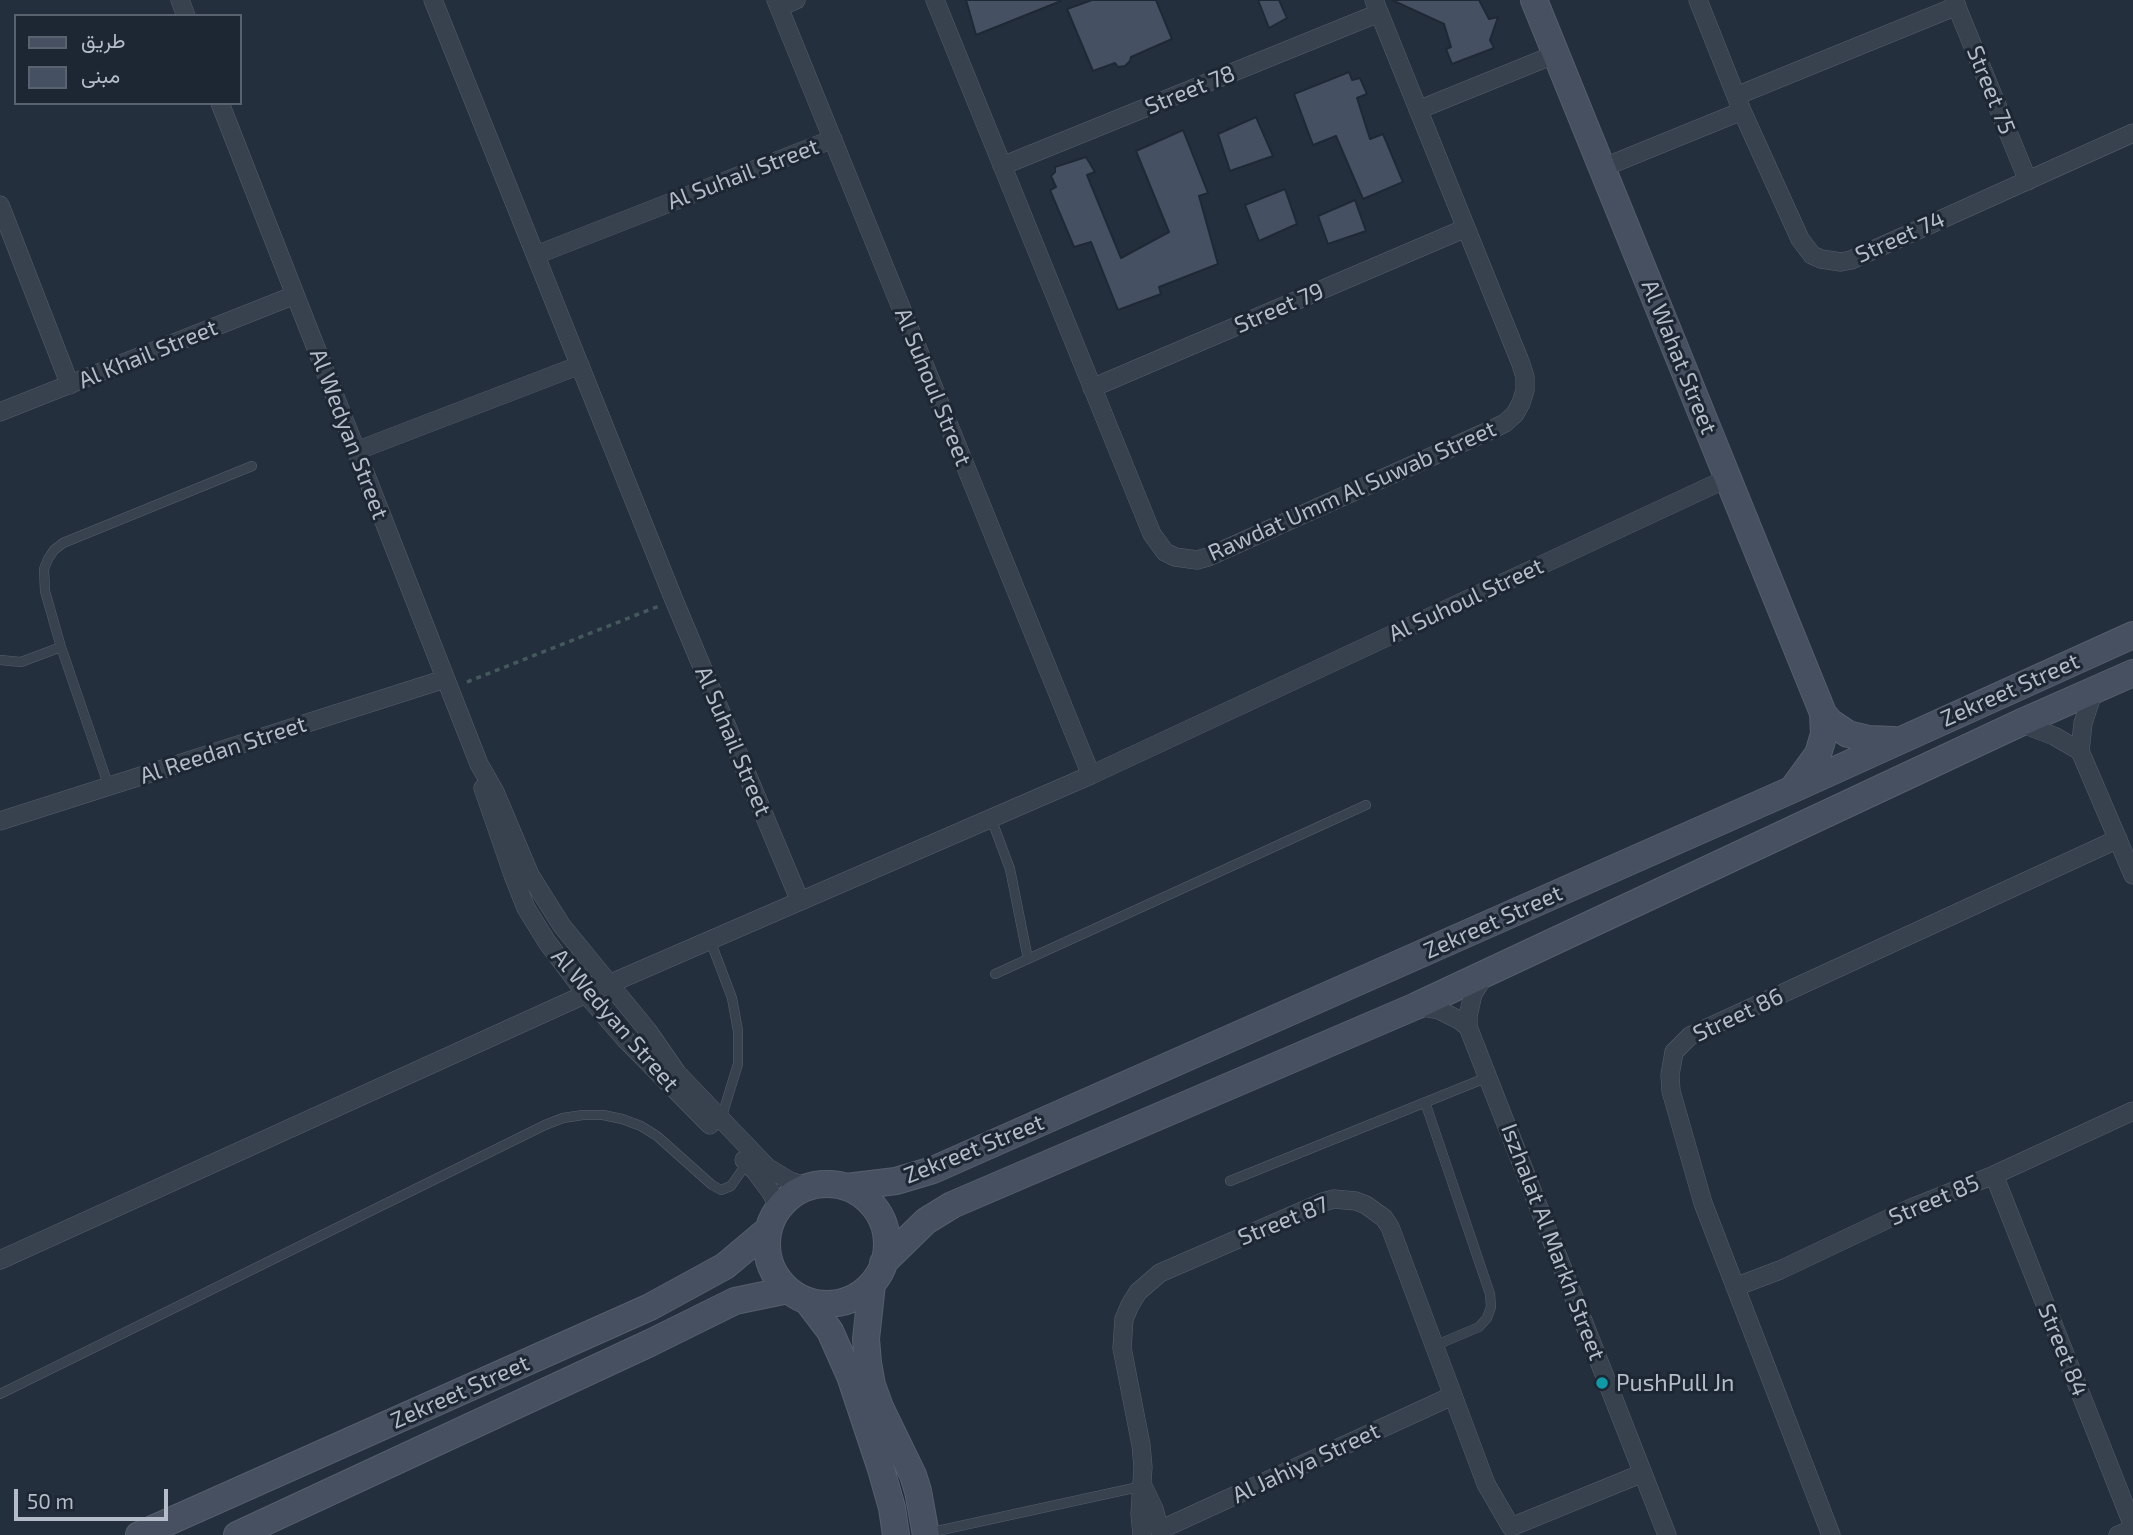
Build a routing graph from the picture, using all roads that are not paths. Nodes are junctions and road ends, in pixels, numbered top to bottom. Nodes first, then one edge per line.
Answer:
1 (433, 0) edge
2 (796, 0) edge
3 (935, 0) edge
4 (1534, 0) edge
5 (1698, 0) edge
6 (1956, 3) edge
7 (777, 4) edge
8 (1376, 6) edge
9 (1556, 54) junction
10 (1739, 104) junction
11 (221, 105) edge
12 (1418, 110) junction
13 (2133, 134) edge
14 (833, 139) junction
15 (1002, 166) junction
16 (1602, 168) junction
17 (2028, 181) junction
18 (0, 205) edge
19 (1466, 228) junction
20 (536, 255) junction
21 (295, 295) junction
22 (580, 365) junction
23 (70, 385) junction
24 (1092, 387) junction
25 (0, 412) edge
26 (356, 451) junction
27 (251, 467) dead end
28 (1728, 478) junction
29 (2133, 635) edge
30 (61, 647) junction
31 (0, 660) edge
32 (2133, 673) edge
33 (447, 684) junction
34 (2094, 690) junction
35 (1823, 713) junction
36 (2020, 723) junction
37 (1898, 740) junction
38 (2080, 751) junction
39 (479, 764) junction
40 (1091, 775) junction
41 (109, 787) junction
42 (1791, 790) junction
43 (1366, 805) dead end
44 (991, 818) junction
45 (0, 821) edge
46 (2118, 839) junction
47 (2133, 874) edge
48 (800, 901) junction
49 (710, 940) junction
50 (1028, 959) junction
51 (995, 974) dead end
52 (1485, 975) junction
53 (610, 985) junction
54 (586, 994) junction
55 (1416, 1006) junction
56 (1468, 1027) junction
57 (1488, 1077) junction
58 (1425, 1102) junction
59 (2133, 1111) edge
60 (721, 1119) junction
61 (747, 1163) junction
62 (1994, 1175) junction
63 (1230, 1181) dead end
64 (808, 1187) junction
65 (846, 1187) junction
66 (773, 1220) junction
67 (0, 1260) edge
68 (878, 1274) junction
69 (1735, 1287) junction
70 (798, 1296) junction
71 (1434, 1346) junction
72 (0, 1394) edge
73 (1452, 1396) junction
74 (872, 1411) junction
75 (1643, 1472) junction
76 (1143, 1486) junction
77 (2133, 1527) edge
78 (1512, 1531) edge
79 (1160, 1533) edge
80 (926, 1534) edge
81 (139, 1535) edge
82 (237, 1535) edge
83 (896, 1535) edge
84 (1142, 1535) edge
85 (1667, 1535) edge
86 (1831, 1535) edge
87 (2118, 1535) edge

1 - 20 street, Al Suhail Street
2 - 7 street
3 - 15 street, Rawdat Umm Al Suwab Street
4 - 9 street, Al Wahat Street
5 - 10 street, Street 74
6 - 10 street
6 - 17 street, Street 75
7 - 14 street, Al Suhoul Street
8 - 12 street, Rawdat Umm Al Suwab Street
8 - 15 street, Street 78
9 - 12 street
9 - 16 street, Al Wahat Street
10 - 16 street
10 - 17 street, Street 74
11 - 21 street, Al Wedyan Street
12 - 19 street, Rawdat Umm Al Suwab Street
13 - 17 street, Street 74
14 - 20 street, Al Suhail Street
14 - 40 street, Al Suhoul Street
15 - 24 street, Rawdat Umm Al Suwab Street
16 - 28 street, Al Wahat Street
18 - 23 street
19 - 24 street, Street 79
19 - 24 street, Rawdat Umm Al Suwab Street
20 - 22 street, Al Suhail Street
21 - 23 street, Al Khail Street
21 - 26 street, Al Wedyan Street
22 - 26 street
22 - 48 street, Al Suhail Street
23 - 25 street, Al Khail Street
26 - 33 street, Al Wedyan Street
27 - 30 lane
28 - 35 street, Al Wahat Street
28 - 40 street, Al Suhoul Street
29 - 37 street, Zekreet Street
30 - 31 lane
30 - 41 lane
32 - 34 street, Zekreet Street
33 - 39 street, Al Wedyan Street
33 - 41 street, Al Reedan Street
34 - 36 street, Zekreet Street
34 - 38 street
35 - 37 street
35 - 42 street, Al Wahat Street
36 - 38 street
36 - 52 street, Zekreet Street
37 - 42 street, Zekreet Street
38 - 46 street
39 - 53 street, Al Wedyan Street
39 - 54 street, Al Wedyan Street
40 - 44 street, Al Suhoul Street
41 - 45 street, Al Reedan Street
42 - 65 street, Zekreet Street
43 - 50 lane
44 - 48 street, Al Suhoul Street
44 - 50 lane
46 - 47 street
46 - 69 street, Street 86
48 - 49 street
49 - 53 street
49 - 60 lane
50 - 51 lane
52 - 55 street, Zekreet Street
52 - 56 street
53 - 54 street
53 - 60 street, Al Wedyan Street
54 - 61 street, Al Wedyan Street
54 - 67 street
55 - 56 street
55 - 68 street, Zekreet Street
56 - 57 street, Iszhalat Al Markh Street
57 - 58 lane
57 - 75 street, Iszhalat Al Markh Street
58 - 63 lane
58 - 71 lane
59 - 62 street, Street 85
60 - 64 street, Al Wedyan Street
61 - 66 street, Al Wedyan Street
61 - 72 lane
62 - 69 street, Street 85
62 - 77 street, Street 84
64 - 65 street
64 - 66 street
65 - 68 street
66 - 70 street
66 - 81 street, Zekreet Street
68 - 70 street
68 - 74 street
69 - 86 street, Street 86
70 - 74 street
70 - 82 street, Zekreet Street
71 - 73 street, Street 87
71 - 76 street, Street 87
73 - 78 street, Street 87
73 - 79 street, Al Jahiya Street
74 - 80 street
74 - 83 street
75 - 78 street, Street 87
75 - 85 street, Iszhalat Al Markh Street
76 - 79 street, Street 87
76 - 80 lane
76 - 84 street, Street 87
77 - 87 street

